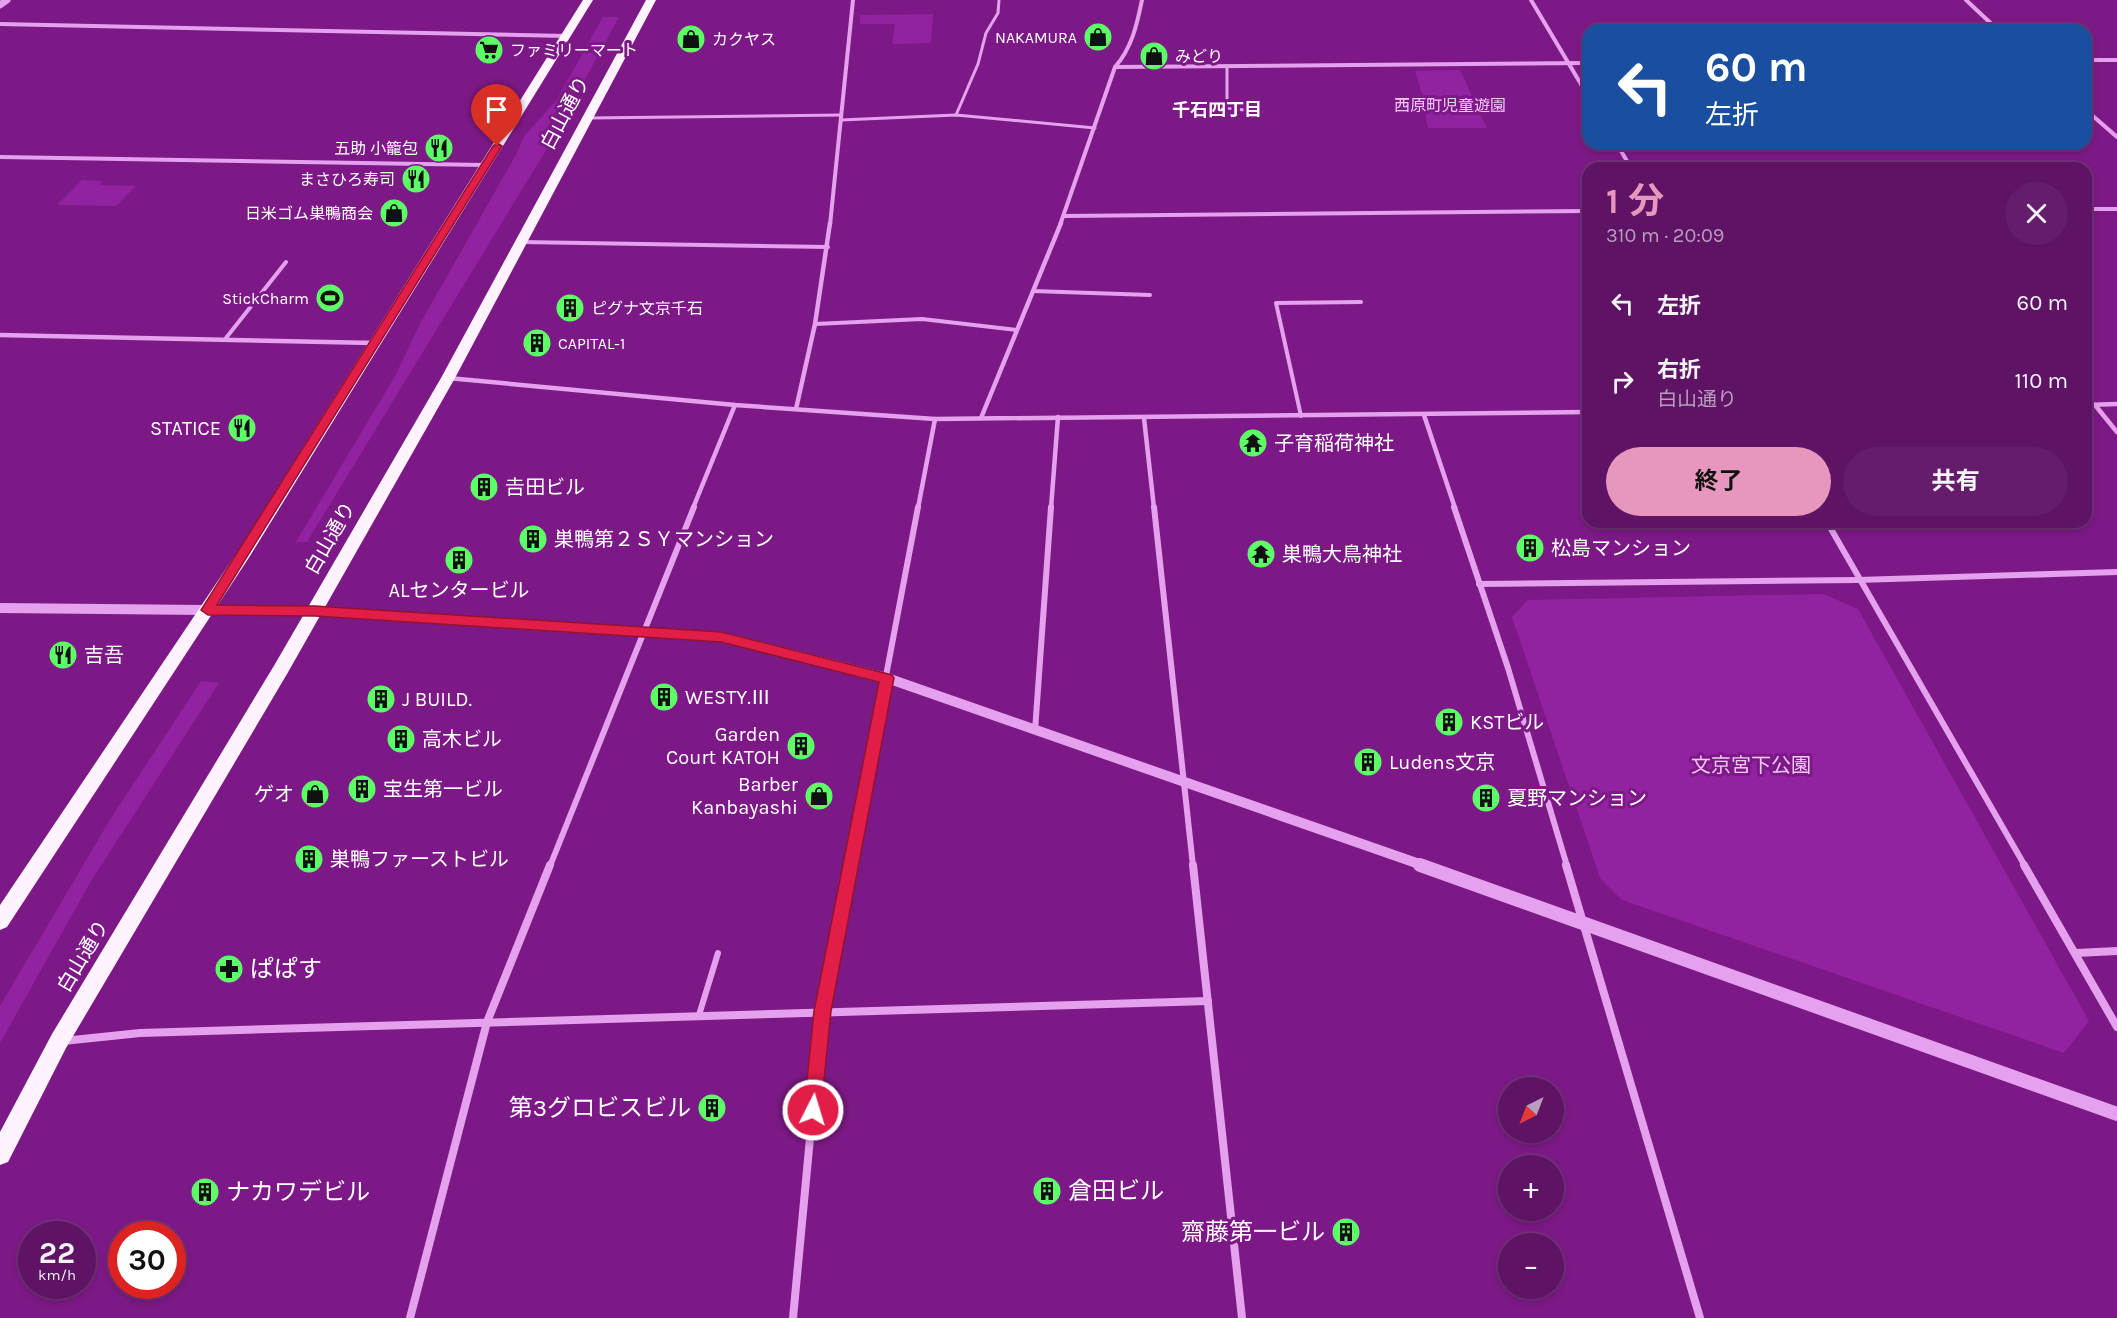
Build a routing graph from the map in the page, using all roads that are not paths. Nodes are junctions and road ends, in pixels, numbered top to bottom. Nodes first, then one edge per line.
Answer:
1 (7, 0) edge
2 (588, 0) edge
3 (651, 0) edge
4 (853, 0) edge
5 (999, 0) edge
6 (1142, 0) edge
7 (1531, 0) edge
8 (1966, 0) edge
9 (0, 5) edge
10 (0, 24) edge
11 (1992, 24) edge
12 (566, 36) junction
13 (2092, 60) edge
14 (2117, 60) edge
15 (1570, 63) junction
16 (1582, 63) edge
17 (1227, 66) junction
18 (1115, 68) junction
19 (1582, 85) edge
20 (1261, 112) dead end
21 (956, 115) junction
22 (2092, 115) edge
23 (841, 117) junction
24 (588, 118) junction
25 (1095, 128) junction
26 (2117, 137) edge
27 (0, 158) edge
28 (485, 165) junction
29 (2117, 208) edge
30 (2092, 209) edge
31 (1582, 211) edge
32 (1064, 216) junction
33 (520, 242) junction
34 (828, 247) junction
35 (286, 262) dead end
36 (1033, 291) junction
37 (1150, 295) dead end
38 (1361, 302) dead end
39 (815, 324) junction
40 (1017, 330) junction
41 (0, 335) edge
42 (226, 338) junction
43 (375, 343) junction
44 (448, 378) junction
45 (2117, 404) edge
46 (735, 405) junction
47 (2095, 405) joint
48 (796, 409) junction
49 (1582, 412) edge
50 (1301, 416) junction
51 (1424, 416) junction
52 (1058, 417) junction
53 (981, 418) junction
54 (1144, 418) junction
55 (935, 419) junction
56 (2117, 432) edge
57 (1830, 528) edge
58 (2117, 572) edge
59 (1858, 580) junction
60 (1479, 584) junction
61 (0, 608) edge
62 (208, 610) junction
63 (315, 611) junction
64 (646, 631) junction
65 (887, 678) junction
66 (1035, 731) junction
67 (1183, 782) junction
68 (0, 921) edge
69 (1582, 922) junction
70 (2117, 951) edge
71 (718, 953) dead end
72 (2076, 953) junction
73 (1208, 1001) junction
74 (822, 1011) junction
75 (699, 1015) junction
76 (487, 1022) junction
77 (2117, 1027) edge
78 (59, 1041) junction
79 (2117, 1114) edge
80 (0, 1154) edge
81 (410, 1318) edge
82 (793, 1318) edge
83 (1242, 1318) edge
84 (1700, 1318) edge

1 - 9 street
2 - 12 highway, 白山通り
3 - 24 highway, 白山通り
4 - 23 street
5 - 21 lane
6 - 18 street
7 - 15 street
8 - 11 street
10 - 12 street
12 - 28 highway, 白山通り
13 - 14 street
15 - 16 street
15 - 17 street
15 - 19 street
17 - 18 street
17 - 20 lane
18 - 25 street
21 - 23 lane
21 - 25 lane
22 - 26 street
23 - 24 lane
23 - 34 street
24 - 33 highway, 白山通り
25 - 32 street
27 - 28 street
28 - 43 highway, 白山通り
29 - 30 street
31 - 32 street
32 - 36 street
33 - 34 lane
33 - 44 highway, 白山通り
34 - 39 street
35 - 42 lane
36 - 37 lane
36 - 40 street
38 - 50 lane
39 - 40 lane
39 - 48 street
40 - 53 street
41 - 42 street
42 - 43 street
43 - 62 highway, 白山通り
44 - 46 street
44 - 63 highway, 白山通り
45 - 47 street
46 - 48 street
46 - 64 street
47 - 56 street
48 - 55 street
49 - 51 street
50 - 51 street
50 - 54 street
51 - 60 street
52 - 53 street
52 - 54 street
52 - 66 street
53 - 55 street
54 - 67 street
55 - 65 street
57 - 59 street
58 - 59 street
59 - 60 street
59 - 72 street
60 - 69 street
61 - 62 street
62 - 63 street
62 - 68 highway, 白山通り
63 - 64 street
63 - 78 highway, 白山通り
64 - 65 street
64 - 76 street
65 - 66 street
65 - 74 street
66 - 67 street
67 - 69 street
67 - 73 street
69 - 79 street
69 - 84 street
70 - 72 street
71 - 75 lane
72 - 77 street
73 - 74 street
73 - 83 street
74 - 75 street
74 - 82 street
75 - 76 street
76 - 78 street
76 - 81 street
78 - 80 highway, 白山通り

